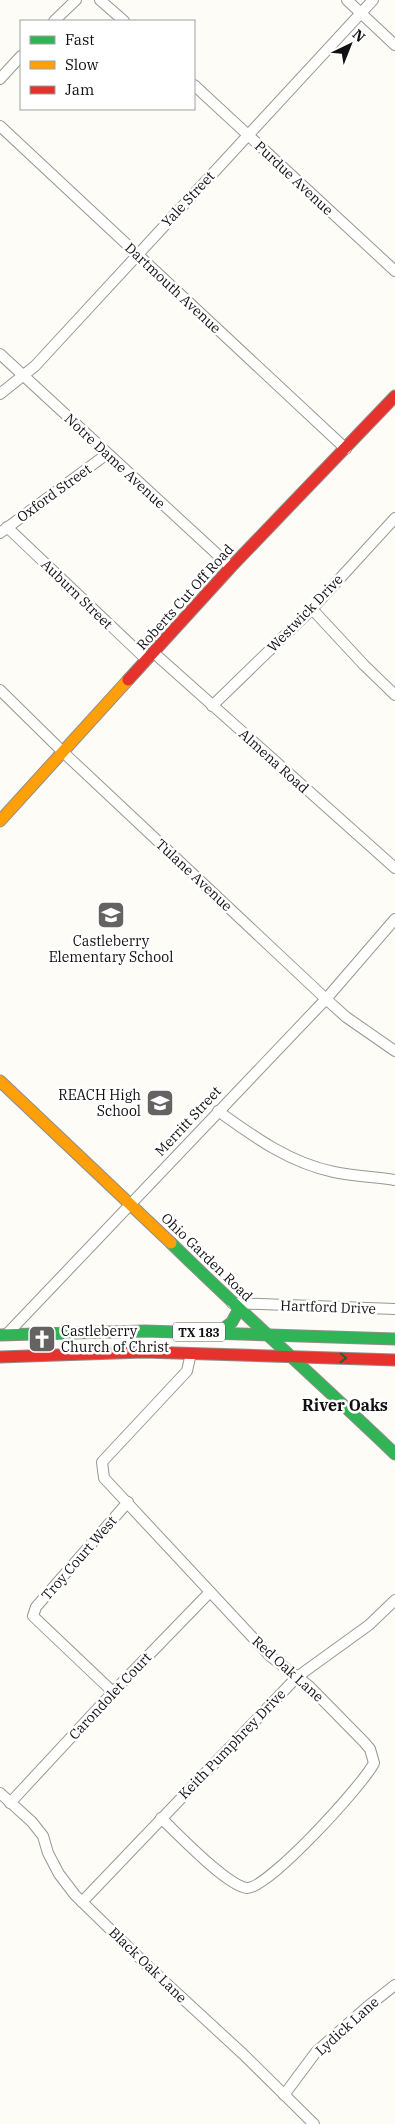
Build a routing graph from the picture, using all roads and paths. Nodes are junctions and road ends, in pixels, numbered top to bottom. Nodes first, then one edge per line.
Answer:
1 (76, 0) edge
2 (100, 0) edge
3 (347, 0) edge
4 (373, 0) edge
5 (361, 13) junction
6 (55, 20) edge
7 (123, 20) edge
8 (395, 45) edge
9 (20, 57) edge
10 (0, 79) edge
11 (195, 86) edge
12 (0, 126) edge
13 (248, 136) junction
14 (137, 254) junction
15 (395, 271) edge
16 (0, 354) edge
17 (24, 376) junction
18 (0, 394) edge
19 (395, 396) edge
20 (346, 449) junction
21 (108, 454) junction
22 (395, 518) edge
23 (4, 530) edge
24 (231, 567) junction
25 (312, 609) junction
26 (150, 657) junction
27 (0, 690) edge
28 (395, 695) edge
29 (212, 706) junction
30 (63, 752) junction
31 (0, 821) edge
32 (395, 868) edge
33 (395, 919) edge
34 (326, 999) junction
35 (395, 1051) edge
36 (0, 1081) edge
37 (218, 1111) junction
38 (395, 1180) edge
39 (131, 1205) junction
40 (235, 1306) junction
41 (395, 1309) edge
42 (218, 1333) junction
43 (247, 1334) junction
44 (267, 1335) junction
45 (2, 1336) edge
46 (390, 1339) edge
47 (186, 1353) junction
48 (0, 1357) edge
49 (290, 1357) junction
50 (320, 1358) junction
51 (395, 1360) edge
52 (395, 1454) edge
53 (128, 1502) junction
54 (210, 1592) junction
55 (395, 1600) edge
56 (297, 1677) junction
57 (113, 1692) junction
58 (0, 1793) edge
59 (10, 1803) junction
60 (161, 1818) junction
61 (82, 1902) junction
62 (395, 1985) edge
63 (284, 2095) junction
64 (314, 2124) edge

1 - 6 street
2 - 7 street
3 - 5 street
4 - 5 street, Yale Street
5 - 8 street
5 - 13 street, Yale Street
9 - 10 street
11 - 13 street, Purdue Avenue
12 - 14 street, Dartmouth Avenue
13 - 14 street, Yale Street
13 - 15 street, Purdue Avenue
14 - 17 street, Yale Street
14 - 20 street, Dartmouth Avenue
16 - 17 street, Notre Dame Avenue
17 - 18 street, Yale Street
17 - 21 street, Notre Dame Avenue
19 - 20 street, Roberts Cut Off Road
20 - 24 street, Roberts Cut Off Road
21 - 23 street, Oxford Street
21 - 24 street, Notre Dame Avenue
22 - 25 street, Westwick Drive
23 - 26 street, Auburn Street
24 - 26 street, Roberts Cut Off Road
25 - 28 street
25 - 29 street, Westwick Drive
26 - 29 street, Almena Road
26 - 30 street, Roberts Cut Off Road
27 - 30 street, Tulane Avenue
29 - 32 street, Almena Road
30 - 31 street, Roberts Cut Off Road
30 - 34 street, Tulane Avenue
33 - 34 street, Merritt Street
34 - 35 street, Tulane Avenue
34 - 37 street, Merritt Street
36 - 39 street, Ohio Garden Road
37 - 38 street
37 - 39 street, Merritt Street
39 - 40 street, Ohio Garden Road
39 - 45 street, Merritt Street
40 - 41 street, Hartford Drive
40 - 42 street
40 - 44 street, Ohio Garden Road
42 - 43 street, TX 183
42 - 45 street, TX 183
43 - 44 street, TX 183
43 - 47 street
44 - 46 street, TX 183
44 - 49 street, Ohio Garden Road
46 - 50 street
47 - 48 street, TX 183
47 - 49 street, TX 183
47 - 53 street, Red Oak Lane
49 - 50 street, TX 183
49 - 52 street, Ohio Garden Road
50 -> 51 street, TX 183
53 - 54 street, Red Oak Lane
53 - 57 street, Troy Court West
54 - 56 street, Red Oak Lane
54 - 57 street, Carondolet Court
55 - 56 street, Keith Pumphrey Drive
56 - 60 street, Keith Pumphrey Drive
56 - 60 street, Red Oak Lane
57 - 59 street, Carondolet Court
58 - 59 street, Black Oak Lane
59 - 61 street, Black Oak Lane
60 - 61 street, Keith Pumphrey Drive
61 - 63 street, Black Oak Lane
62 - 63 street, Lydick Lane
63 - 64 street, Black Oak Lane

